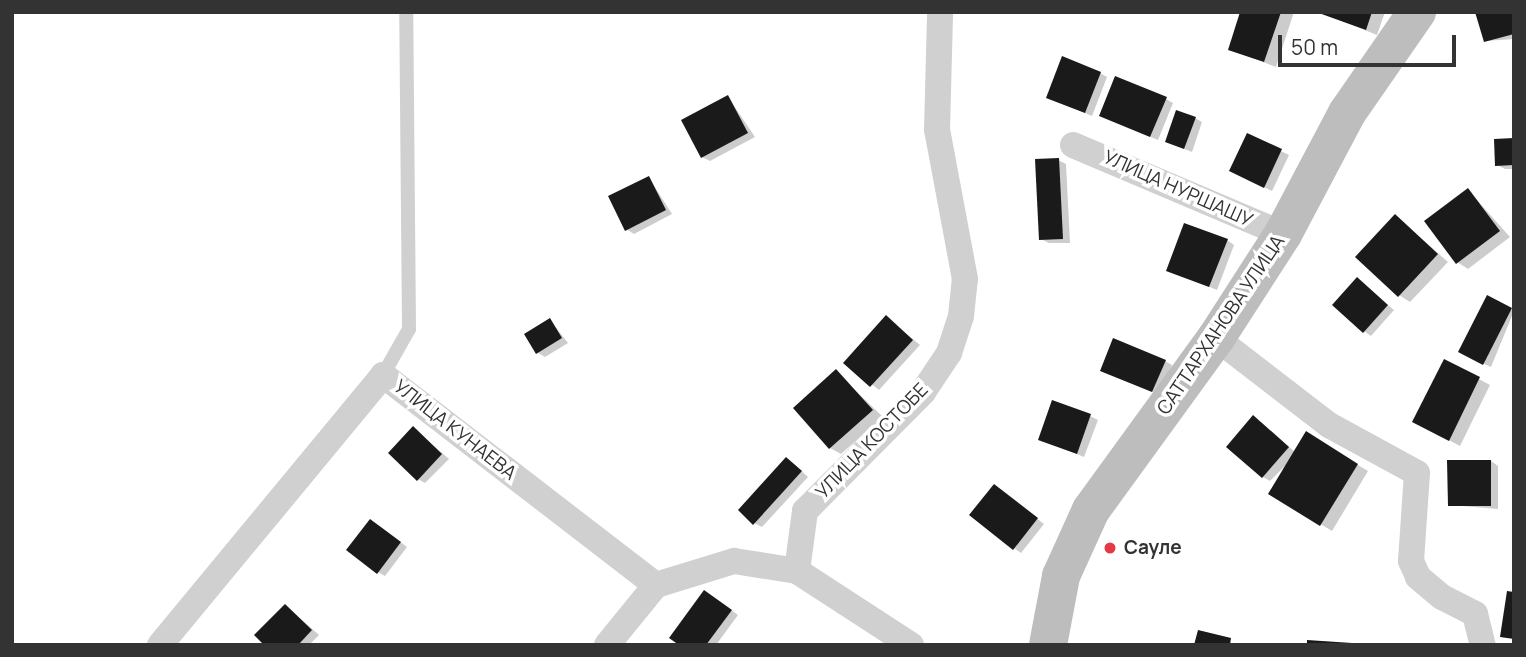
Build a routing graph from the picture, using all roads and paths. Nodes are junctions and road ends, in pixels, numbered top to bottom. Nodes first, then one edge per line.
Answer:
1 (406, 12) edge
2 (940, 12) edge
3 (1417, 12) edge
4 (1073, 145) dead end
5 (1283, 234) junction
6 (1216, 338) junction
7 (383, 374) junction
8 (797, 571) junction
9 (656, 585) junction
10 (160, 645) edge
11 (607, 645) edge
12 (911, 645) edge
13 (1048, 645) edge
14 (1483, 645) edge

1 - 7 lane
2 - 8 street, УЛИЦА КОСТОБЕ
3 - 5 street, САТТАРХАНОВА УЛИЦА
4 - 5 street, УЛИЦА НУРШАШУ
5 - 6 street, САТТАРХАНОВА УЛИЦА
6 - 13 street, САТТАРХАНОВА УЛИЦА
6 - 14 street
7 - 9 street, УЛИЦА КУНАЕВА
7 - 10 street, УЛИЦА КУНАЕВА
8 - 9 street
8 - 12 street
9 - 11 street

